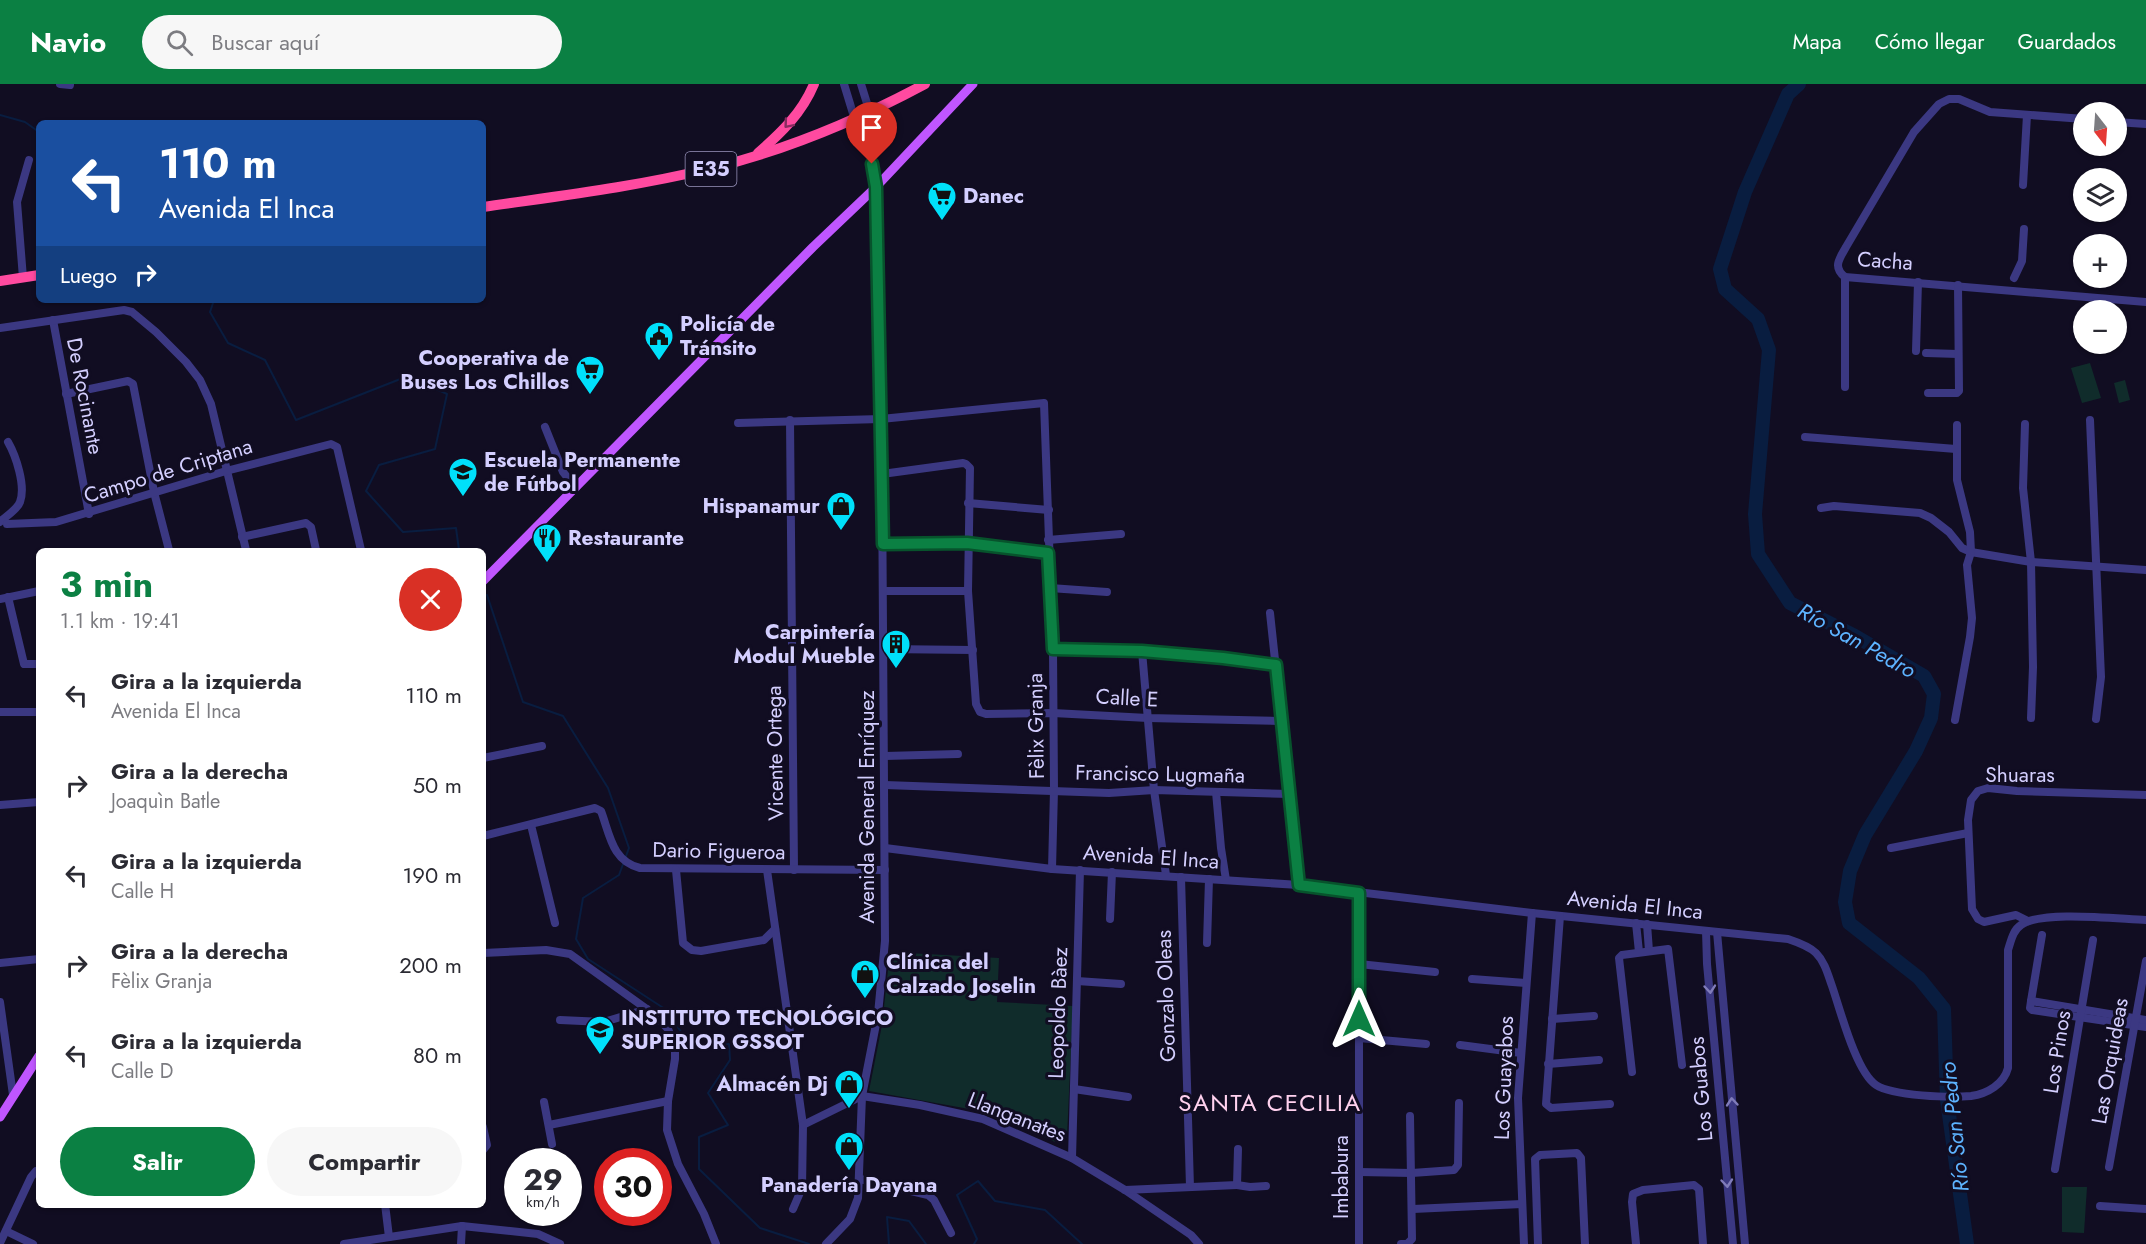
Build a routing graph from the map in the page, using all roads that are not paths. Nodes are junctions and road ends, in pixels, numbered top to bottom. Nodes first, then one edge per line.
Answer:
1 (60, 84) edge
2 (814, 84) edge
3 (844, 84) edge
4 (861, 84) edge
5 (925, 84) edge
6 (973, 84) edge
7 (70, 85) edge
8 (870, 113) junction
9 (2027, 115) junction
10 (2073, 118) edge
11 (855, 120) junction
12 (2127, 123) edge
13 (2146, 124) edge
14 (868, 141) junction
15 (754, 157) junction
16 (29, 160) dead end
17 (2023, 185) dead end
18 (876, 187) junction
19 (486, 207) edge
20 (2024, 229) dead end
21 (36, 276) edge
22 (1845, 277) junction
23 (23, 278) junction
24 (0, 281) edge
25 (1918, 282) junction
26 (2012, 284) junction
27 (1958, 285) junction
28 (2146, 302) edge
29 (52, 320) junction
30 (0, 328) edge
31 (1916, 351) dead end
32 (1926, 354) dead end
33 (1958, 354) junction
34 (1845, 387) dead end
35 (1928, 393) dead end
36 (66, 394) junction
37 (881, 419) junction
38 (790, 420) junction
39 (2090, 420) dead end
40 (738, 423) dead end
41 (2025, 424) dead end
42 (1957, 425) dead end
43 (545, 427) dead end
44 (1804, 437) dead end
45 (8, 442) dead end
46 (1956, 449) junction
47 (226, 471) junction
48 (882, 474) junction
49 (576, 488) junction
50 (154, 492) junction
51 (968, 503) junction
52 (1821, 508) dead end
53 (1049, 510) junction
54 (89, 514) junction
55 (3, 523) edge
56 (1121, 534) dead end
57 (242, 537) junction
58 (1048, 540) junction
59 (967, 543) junction
60 (883, 544) junction
61 (168, 548) edge
62 (245, 548) edge
63 (316, 548) edge
64 (362, 548) edge
65 (1971, 552) junction
66 (1048, 553) junction
67 (2031, 562) junction
68 (2097, 568) junction
69 (2146, 570) edge
70 (486, 578) edge
71 (1050, 588) junction
72 (884, 591) junction
73 (968, 591) junction
74 (36, 592) edge
75 (1107, 592) dead end
76 (4, 598) edge
77 (1270, 613) dead end
78 (884, 649) junction
79 (1053, 649) junction
80 (973, 650) junction
81 (1142, 651) junction
82 (36, 664) edge
83 (1276, 665) junction
84 (0, 712) edge
85 (36, 712) edge
86 (1053, 713) junction
87 (1148, 718) junction
88 (2031, 718) dead end
89 (2096, 719) dead end
90 (1955, 720) dead end
91 (1282, 721) junction
92 (542, 746) dead end
93 (957, 754) dead end
94 (885, 756) junction
95 (486, 757) edge
96 (885, 785) junction
97 (1054, 790) junction
98 (1154, 790) junction
99 (1216, 792) junction
100 (1290, 794) junction
101 (2146, 795) edge
102 (36, 802) edge
103 (0, 805) edge
104 (531, 825) junction
105 (1968, 833) junction
106 (486, 835) edge
107 (885, 848) junction
108 (1891, 848) dead end
109 (1052, 868) junction
110 (676, 870) junction
111 (767, 870) junction
112 (794, 870) junction
113 (885, 870) junction
114 (1080, 870) junction
115 (1112, 872) junction
116 (1166, 875) junction
117 (1181, 877) junction
118 (1209, 879) junction
119 (1226, 880) junction
120 (1299, 885) junction
121 (1359, 893) junction
122 (1532, 913) junction
123 (1560, 916) junction
124 (1110, 919) dead end
125 (2146, 920) edge
126 (2028, 921) junction
127 (555, 923) dead end
128 (1636, 923) junction
129 (1647, 924) junction
130 (775, 929) junction
131 (1706, 931) junction
132 (1717, 932) junction
133 (2042, 935) dead end
134 (2093, 940) dead end
135 (1208, 943) dead end
136 (486, 950) edge
137 (1649, 951) junction
138 (1639, 952) junction
139 (36, 959) edge
140 (2146, 961) edge
141 (0, 963) edge
142 (1359, 964) junction
143 (1435, 972) dead end
144 (1472, 979) dead end
145 (1077, 981) junction
146 (1526, 983) junction
147 (1121, 984) dead end
148 (0, 1002) edge
149 (647, 1009) junction
150 (2081, 1013) junction
151 (1594, 1016) dead end
152 (1552, 1019) junction
153 (560, 1020) dead end
154 (2146, 1020) edge
155 (2135, 1022) junction
156 (2146, 1027) edge
157 (1359, 1038) junction
158 (1426, 1044) dead end
159 (1460, 1045) dead end
160 (1521, 1053) junction
161 (36, 1060) edge
162 (1599, 1060) dead end
163 (1548, 1064) junction
164 (1683, 1065) dead end
165 (1632, 1072) dead end
166 (1074, 1089) junction
167 (13, 1095) junction
168 (862, 1096) junction
169 (1128, 1097) dead end
170 (668, 1101) junction
171 (544, 1102) dead end
172 (1459, 1103) dead end
173 (1610, 1104) dead end
174 (1410, 1116) dead end
175 (0, 1117) edge
176 (549, 1125) junction
177 (803, 1125) junction
178 (552, 1144) dead end
179 (1238, 1149) dead end
180 (1072, 1158) junction
181 (2109, 1167) dead end
182 (2055, 1169) dead end
183 (36, 1171) edge
184 (1359, 1172) junction
185 (1412, 1173) junction
186 (860, 1179) junction
187 (1238, 1185) junction
188 (1266, 1186) dead end
189 (1190, 1187) junction
190 (1125, 1190) junction
191 (1522, 1204) junction
192 (2100, 1206) dead end
193 (386, 1208) edge
194 (793, 1209) dead end
195 (1413, 1209) junction
196 (2146, 1209) edge
197 (1537, 1217) junction
198 (1522, 1218) junction
199 (462, 1226) junction
200 (6, 1231) junction
201 (951, 1233) dead end
202 (389, 1237) junction
203 (0, 1243) edge
204 (33, 1244) edge
205 (344, 1244) edge
206 (461, 1244) edge
207 (560, 1244) edge
208 (716, 1244) edge
209 (826, 1244) edge
210 (1199, 1244) edge
211 (1359, 1244) edge
212 (1401, 1244) edge
213 (1524, 1244) edge
214 (1538, 1244) edge
215 (1585, 1244) edge
216 (1636, 1244) edge
217 (1703, 1244) edge
218 (1733, 1244) edge
219 (1745, 1244) edge

1 - 7 street
2 -> 15 highway
3 - 11 street, Avenida General Enríquez
4 - 8 street, Avenida General Enríquez
5 - 8 highway, E35
6 - 18 main road
8 - 11 highway, E35
8 - 14 street, Avenida General Enríquez
9 - 10 street
9 - 17 street
9 - 22 street, Cacha
11 - 14 street, Avenida General Enríquez
11 - 15 highway, E35
12 - 13 street
14 - 18 street, Avenida General Enríquez
15 - 19 highway, E35
16 - 23 street
18 - 37 street, Avenida General Enríquez
18 - 49 main road
20 - 26 street
21 - 23 highway
22 - 25 street, Cacha
22 - 34 street
23 - 24 highway
25 - 27 street, Cacha
25 - 31 street
26 - 27 street, Cacha
26 - 28 street, Cacha
27 - 33 street
29 - 30 street
29 - 36 street, De Rocinante
29 - 47 street
32 - 33 street
33 - 35 street
36 - 50 street
36 - 54 street, De Rocinante
37 - 38 street
37 - 48 street, Avenida General Enríquez
37 - 53 street, Fèlix Granja
38 - 40 street
38 - 112 street, Vicente Ortega
39 - 68 street
41 - 67 street
42 - 46 street
43 - 49 street
44 - 46 street
45 - 55 street, Campo de Criptana
46 - 65 street
47 - 50 street, Campo de Criptana
47 - 57 street
47 - 64 street, Campo de Criptana
48 - 51 street
48 - 60 street, Avenida General Enríquez
49 - 70 main road
50 - 54 street, Campo de Criptana
50 - 61 street
51 - 53 street
51 - 59 street
52 - 65 street
53 - 58 street, Fèlix Granja
54 - 55 street, Campo de Criptana
56 - 58 street
57 - 62 street
57 - 63 street
58 - 66 street, Fèlix Granja
59 - 60 street
59 - 66 street
59 - 73 street
60 - 72 street, Avenida General Enríquez
65 - 67 street
65 - 90 street
66 - 71 street, Fèlix Granja
67 - 68 street
67 - 88 street
68 - 69 street
68 - 89 street
71 - 75 street
71 - 79 street, Fèlix Granja
72 - 73 street
72 - 78 street, Avenida General Enríquez
73 - 80 street
74 - 76 street
76 - 82 street
77 - 83 street
78 - 80 street
78 - 94 street, Avenida General Enríquez
79 - 81 street
79 - 86 street, Fèlix Granja
80 - 86 street, Calle E
81 - 83 street
81 - 87 street
83 - 91 street
84 - 85 street
86 - 87 street, Calle E
86 - 97 street, Fèlix Granja
87 - 91 street, Calle E
87 - 98 street
91 - 100 street
92 - 95 street
93 - 94 street
94 - 96 street, Avenida General Enríquez
96 - 97 street, Francisco Lugmaña
96 - 107 street, Avenida General Enríquez
97 - 98 street, Francisco Lugmaña
97 - 109 street, Fèlix Granja
98 - 99 street, Francisco Lugmaña
98 - 116 street
99 - 100 street, Francisco Lugmaña
99 - 119 street
100 - 120 street
101 - 105 street, Shuaras
102 - 103 street
104 - 106 street, Dario Figueroa
104 - 110 street, Dario Figueroa
104 - 127 street
105 - 108 street
105 - 126 street, Shuaras
107 - 109 street, Avenida El Inca
107 - 113 street, Avenida General Enríquez
109 - 114 street, Avenida El Inca
110 - 111 street, Dario Figueroa
110 - 130 street
111 - 112 street, Dario Figueroa
111 - 130 street
112 - 113 street, Dario Figueroa
113 - 168 street, Avenida General Enríquez
114 - 115 street, Avenida El Inca
114 - 145 street, Leopoldo Bàez
115 - 116 street, Avenida El Inca
115 - 124 street
116 - 117 street, Avenida El Inca
117 - 118 street, Avenida El Inca
117 - 189 street, Gonzalo Oleas
118 - 119 street, Avenida El Inca
118 - 135 street
119 - 120 street, Avenida El Inca
120 - 121 street, Avenida El Inca
121 - 122 street, Avenida El Inca
121 - 142 street, Imbabura
122 - 123 street, Avenida El Inca
122 - 146 street, Los Guayabos
123 - 128 street, Avenida El Inca
123 - 152 street
125 - 126 street
126 - 132 street, Avenida El Inca
128 - 129 street, Avenida El Inca
128 - 138 street
129 - 131 street, Avenida El Inca
129 - 137 street
130 - 177 street
131 - 132 street, Avenida El Inca
131 -> 218 street, Los Guabos
219 -> 132 street, Los Guabos
133 - 150 street
134 - 150 street, Los Pinos
136 - 149 street
137 - 138 street
137 - 164 street
138 - 165 street
139 - 141 street
140 - 155 street, Las Orquideas
142 - 143 street
142 - 157 street, Imbabura
144 - 146 street
145 - 147 street
145 - 166 street, Leopoldo Bàez
146 - 160 street, Los Guayabos
148 - 167 street
149 - 153 street
149 - 170 street
150 - 155 street
150 - 182 street, Los Pinos
151 - 152 street
152 - 163 street
154 - 155 street
155 - 156 street
155 - 181 street, Las Orquideas
157 - 158 street
157 - 184 street, Imbabura
159 - 160 street
160 - 191 street, Los Guayabos
161 - 167 main road
162 - 163 street
163 - 173 street
166 - 169 street
166 - 180 street, Leopoldo Bàez
167 - 175 main road
168 - 177 street
168 - 180 street, Llanganates
168 - 186 street, Avenida General Enríquez
170 - 176 street
170 - 208 street
171 - 176 street
172 - 185 street
174 - 185 street
176 - 178 street
177 - 194 street
179 - 187 street
180 - 190 street, Llanganates
183 - 200 street
184 - 185 street
184 - 211 street, Imbabura
185 - 195 street
186 - 201 street
186 - 209 street, Avenida General Enríquez
187 - 188 street
187 - 189 street
189 - 190 street
190 - 210 street, Llanganates
191 - 195 street
191 - 198 street, Los Guayabos
192 - 196 street
193 - 202 street
195 - 212 street
197 - 198 street
197 - 214 street
197 - 215 street
198 - 213 street, Los Guayabos
199 - 202 street
199 - 206 street
199 - 207 street
200 - 203 street
200 - 204 street
202 - 205 street
216 - 217 street

